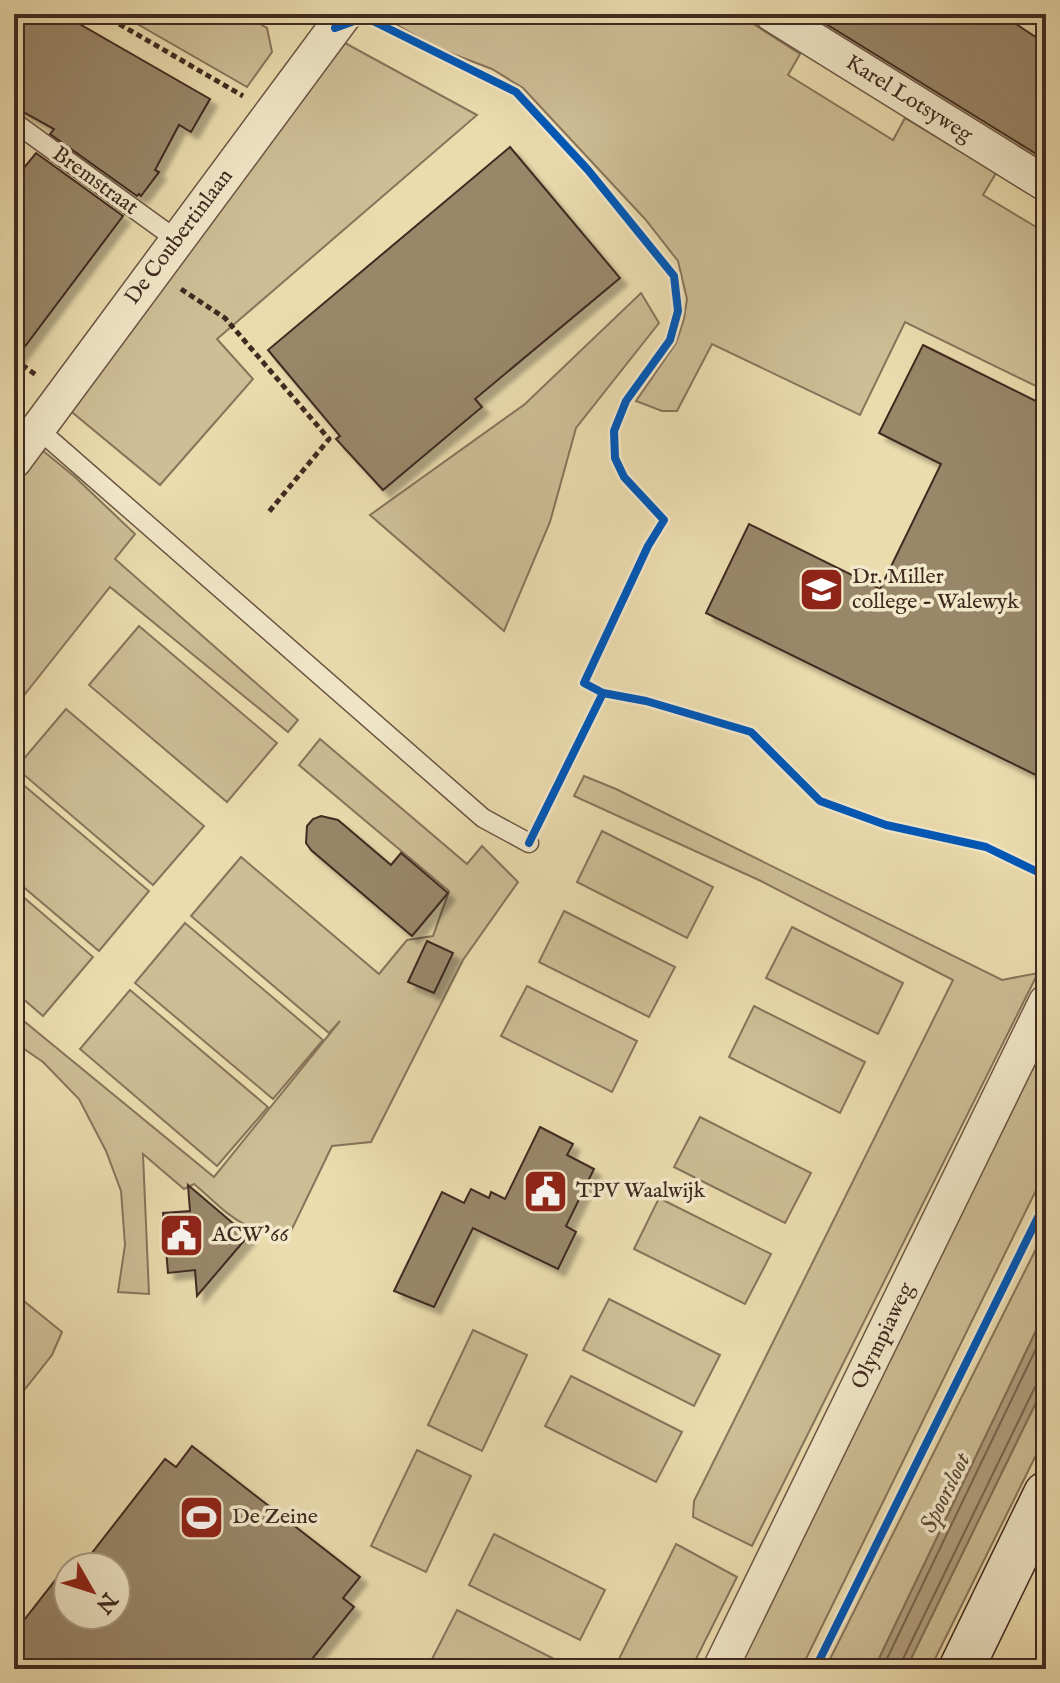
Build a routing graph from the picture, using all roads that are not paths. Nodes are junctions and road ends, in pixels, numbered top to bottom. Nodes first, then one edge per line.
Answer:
1 (772, 14) edge
2 (329, 19) edge
3 (14, 122) edge
4 (1046, 184) edge
5 (177, 240) junction
6 (38, 429) junction
7 (14, 461) edge
8 (529, 843) dead end
9 (1046, 1002) edge
10 (1046, 1494) edge
11 (720, 1669) edge
12 (961, 1669) edge

1 - 4 street, Karel Lotsyweg
2 - 5 street, De Coubertinlaan
3 - 5 lane, Bremstraat
5 - 6 street, De Coubertinlaan
6 - 7 street, De Coubertinlaan
6 - 8 lane
9 - 11 street, Olympiaweg
10 - 12 main road

